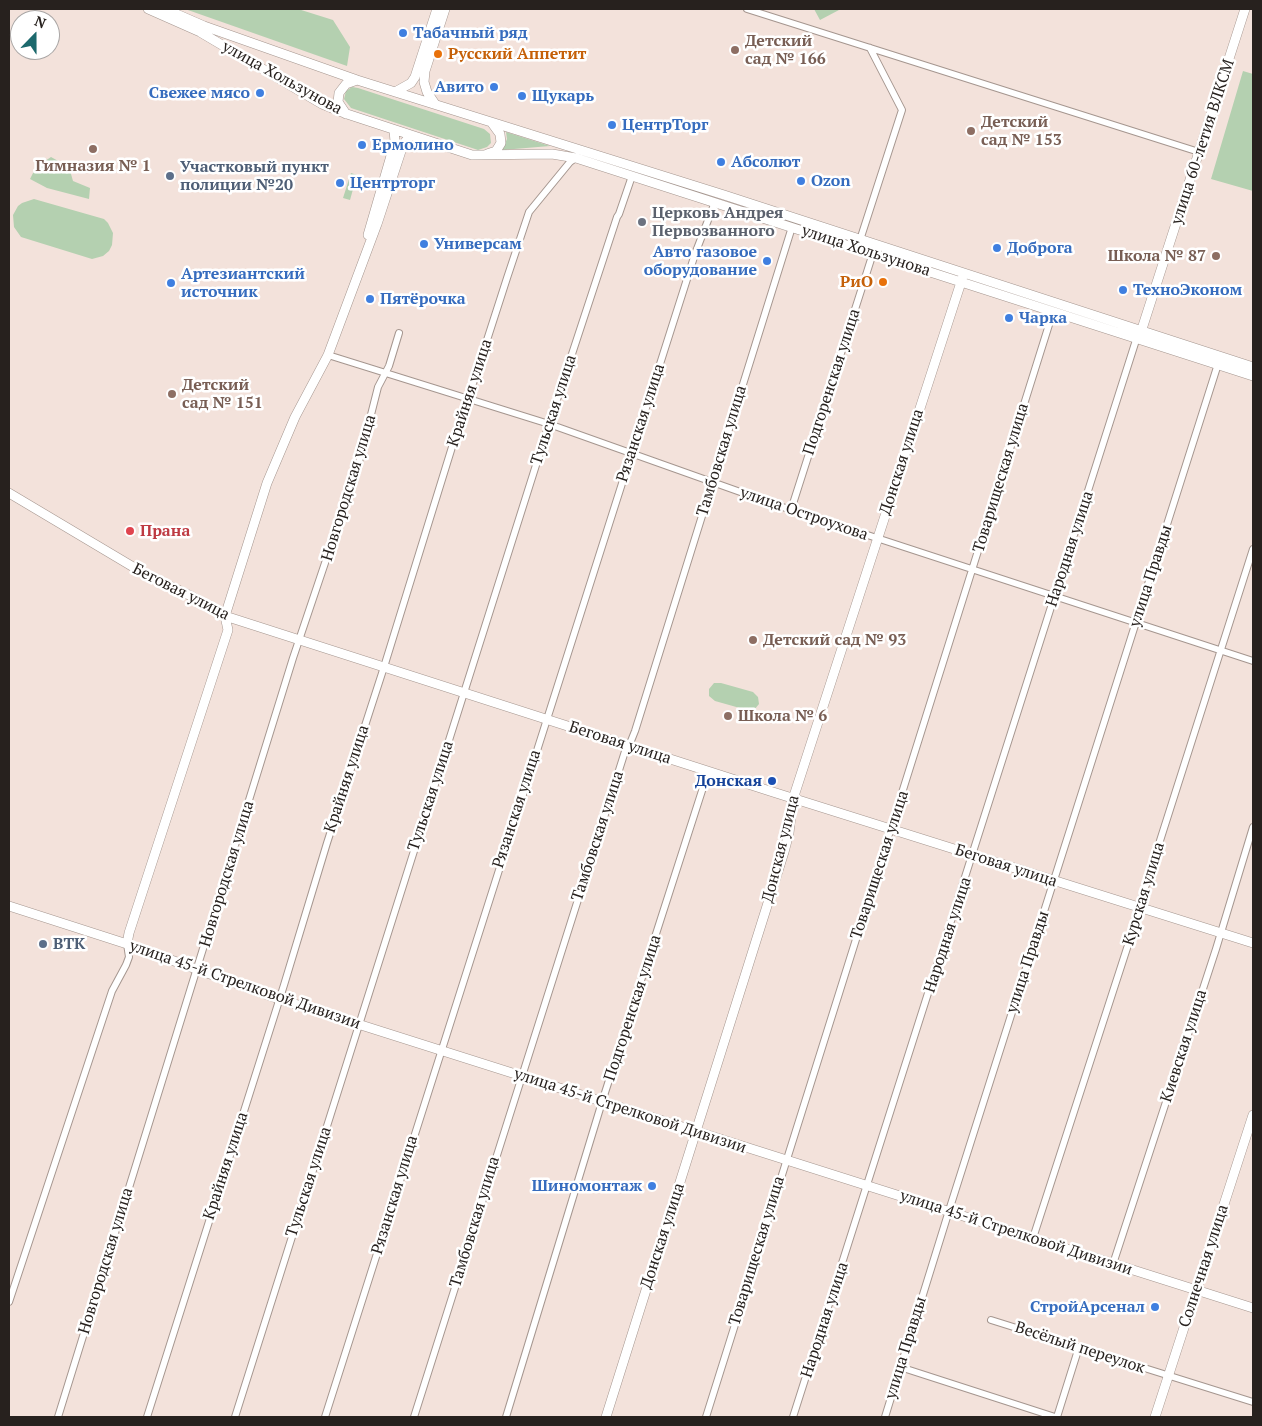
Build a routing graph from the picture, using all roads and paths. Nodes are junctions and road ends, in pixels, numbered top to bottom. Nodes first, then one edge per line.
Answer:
1 (148, 9) edge
2 (164, 9) edge
3 (437, 9) edge
4 (445, 9) edge
5 (747, 9) edge
6 (1245, 9) edge
7 (769, 12) edge
8 (244, 40) junction
9 (870, 48) junction
10 (238, 54) junction
11 (357, 80) junction
12 (395, 92) junction
13 (436, 105) junction
14 (347, 114) junction
15 (492, 123) junction
16 (394, 130) junction
17 (410, 135) junction
18 (1200, 152) junction
19 (484, 155) junction
20 (576, 158) junction
21 (632, 176) junction
22 (715, 202) junction
23 (792, 227) junction
24 (860, 240) junction
25 (873, 253) junction
26 (363, 261) junction
27 (963, 277) junction
28 (1053, 312) junction
29 (399, 333) dead end
30 (1139, 334) junction
31 (328, 355) junction
32 (1218, 364) junction
33 (1253, 367) edge
34 (385, 373) junction
35 (1253, 376) edge
36 (468, 399) junction
37 (549, 424) junction
38 (631, 453) junction
39 (712, 483) junction
40 (9, 493) edge
41 (792, 510) junction
42 (877, 538) junction
43 (1253, 549) edge
44 (972, 569) junction
45 (1055, 596) junction
46 (225, 616) junction
47 (1136, 623) junction
48 (299, 640) junction
49 (1221, 650) junction
50 (1253, 661) edge
51 (384, 667) junction
52 (464, 693) junction
53 (546, 720) junction
54 (627, 746) junction
55 (708, 772) junction
56 (793, 799) junction
57 (1253, 827) edge
58 (892, 829) junction
59 (973, 855) junction
60 (1054, 881) junction
61 (9, 906) edge
62 (1140, 908) junction
63 (1221, 933) junction
64 (1253, 943) edge
65 (127, 944) junction
66 (197, 971) junction
67 (279, 999) junction
68 (359, 1024) junction
69 (440, 1050) junction
70 (521, 1076) junction
71 (602, 1102) junction
72 (1253, 1116) edge
73 (696, 1132) junction
74 (786, 1160) junction
75 (868, 1186) junction
76 (949, 1212) junction
77 (1033, 1238) junction
78 (1113, 1264) junction
79 (1197, 1290) junction
80 (9, 1302) edge
81 (1253, 1308) edge
82 (991, 1320) dead end
83 (1079, 1347) junction
84 (900, 1367) junction
85 (1168, 1376) junction
86 (1253, 1402) edge
87 (58, 1417) edge
88 (147, 1417) edge
89 (235, 1417) edge
90 (325, 1417) edge
91 (414, 1417) edge
92 (506, 1417) edge
93 (606, 1417) edge
94 (706, 1417) edge
95 (794, 1417) edge
96 (885, 1417) edge
97 (1056, 1417) edge
98 (1155, 1417) edge

1 - 10 main road, улица Хользунова
2 - 8 main road, улица Хользунова
3 - 12 main road
4 - 13 main road
5 - 7 street
6 - 18 main road, улица 60-летия ВЛКСМ
7 - 9 street
8 - 10 main road
8 - 11 main road, улица Хользунова
9 - 18 street
9 - 24 street
10 - 14 main road, улица Хользунова
11 - 12 main road, улица Хользунова
11 - 14 main road
12 - 13 main road, улица Хользунова
13 - 15 main road, улица Хользунова
14 - 16 main road, улица Хользунова
15 - 19 main road
15 - 24 main road, улица Хользунова
16 - 17 main road, улица Хользунова
16 - 26 main road
17 - 19 main road, улица Хользунова
17 - 26 main road
18 - 30 main road, улица 60-летия ВЛКСМ
19 - 20 main road, улица Хользунова
20 - 21 main road, улица Хользунова
20 - 36 street, Крайняя улица
21 - 22 main road, улица Хользунова
21 - 37 street, Тульская улица
22 - 23 main road, улица Хользунова
22 - 38 street, Рязанская улица
23 - 25 main road, улица Хользунова
23 - 39 street, Тамбовская улица
24 - 27 main road, улица Хользунова
25 - 27 main road, улица Хользунова
25 - 41 street, Подгоренская улица
26 - 31 main road
27 - 28 main road, улица Хользунова
27 - 30 main road, улица Хользунова
27 - 42 main road, Донская улица
28 - 30 main road, улица Хользунова
28 - 44 street, Товарищеская улица
29 - 34 street, Новгородская улица
30 - 32 main road, улица Хользунова
30 - 33 main road, улица Хользунова
30 - 45 street, Народная улица
31 - 34 street, улица Остроухова
31 - 46 main road
32 - 35 main road, улица Хользунова
32 - 47 street, улица Правды
34 - 36 street, улица Остроухова
34 - 48 street, Новгородская улица
36 - 37 street, улица Остроухова
36 - 51 street, Крайняя улица
37 - 38 street, улица Остроухова
37 - 52 street, Тульская улица
38 - 39 street, улица Остроухова
38 - 53 street, Рязанская улица
39 - 41 street, улица Остроухова
39 - 54 street, Тамбовская улица
40 - 46 main road, Беговая улица
41 - 42 street, улица Остроухова
42 - 44 street, улица Остроухова
42 - 56 main road, Донская улица
43 - 49 street, Курская улица
44 - 45 street, улица Остроухова
44 - 58 street, Товарищеская улица
45 - 47 street, улица Остроухова
45 - 59 street, Народная улица
46 - 48 main road, Беговая улица
46 - 65 main road
47 - 49 street, улица Остроухова
47 - 60 street, улица Правды
48 - 51 main road, Беговая улица
48 - 66 street, Новгородская улица
49 - 50 street, улица Остроухова
49 - 62 street, Курская улица
51 - 52 main road, Беговая улица
51 - 67 street, Крайняя улица
52 - 53 main road, Беговая улица
52 - 68 street, Тульская улица
53 - 54 main road, Беговая улица
53 - 69 street, Рязанская улица
54 - 55 main road, Беговая улица
54 - 70 street, Тамбовская улица
55 - 56 main road, Беговая улица
55 - 71 street, Подгоренская улица
56 - 58 main road, Беговая улица
56 - 73 main road, Донская улица
57 - 63 street, Киевская улица
58 - 59 main road, Беговая улица
58 - 74 street, Товарищеская улица
59 - 60 main road, Беговая улица
59 - 75 street, Народная улица
60 - 62 main road, Беговая улица
60 - 76 street, улица Правды
61 - 65 main road, улица 45-й Стрелковой Дивизии
62 - 63 main road, Беговая улица
62 - 77 street, Курская улица
63 - 64 main road, Беговая улица
63 - 78 street, Киевская улица
65 - 66 main road, улица 45-й Стрелковой Дивизии
65 - 80 street
66 - 67 main road, улица 45-й Стрелковой Дивизии
66 - 87 street, Новгородская улица
67 - 68 main road, улица 45-й Стрелковой Дивизии
67 - 88 street, Крайняя улица
68 - 69 main road, улица 45-й Стрелковой Дивизии
68 - 89 street, Тульская улица
69 - 70 main road, улица 45-й Стрелковой Дивизии
69 - 90 street, Рязанская улица
70 - 71 main road, улица 45-й Стрелковой Дивизии
70 - 91 street, Тамбовская улица
71 - 73 main road, улица 45-й Стрелковой Дивизии
71 - 92 street, Подгоренская улица
72 - 79 main road, Солнечная улица
73 - 74 main road, улица 45-й Стрелковой Дивизии
73 - 93 main road, Донская улица
74 - 75 main road, улица 45-й Стрелковой Дивизии
74 - 94 street, Товарищеская улица
75 - 76 main road, улица 45-й Стрелковой Дивизии
75 - 95 street, Народная улица
76 - 77 main road, улица 45-й Стрелковой Дивизии
76 - 84 street, улица Правды
77 - 78 main road, улица 45-й Стрелковой Дивизии
78 - 79 main road, улица 45-й Стрелковой Дивизии
79 - 81 main road, улица 45-й Стрелковой Дивизии
79 - 85 main road, Солнечная улица
82 - 83 street, Весёлый переулок
83 - 85 street, Весёлый переулок
83 - 97 street
84 - 96 street, улица Правды
84 - 97 street
85 - 86 street, Весёлый переулок
85 - 98 main road, Солнечная улица

